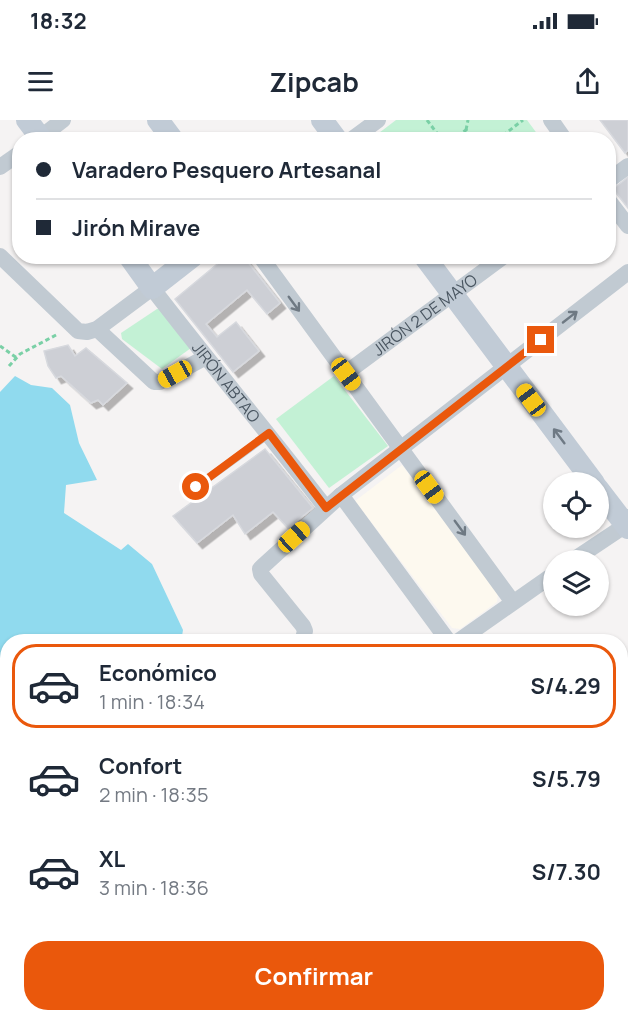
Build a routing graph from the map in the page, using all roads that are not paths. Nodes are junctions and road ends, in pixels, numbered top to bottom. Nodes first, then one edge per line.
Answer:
1 (63, 120) edge
2 (378, 120) edge
3 (40, 132) edge
4 (362, 132) edge
5 (616, 210) edge
6 (628, 226) edge
7 (0, 256) edge
8 (135, 264) edge
9 (183, 264) edge
10 (266, 264) edge
11 (429, 264) edge
12 (494, 264) edge
13 (628, 272) edge
14 (152, 288) junction
15 (453, 296) junction
16 (97, 329) junction
17 (206, 357) junction
18 (506, 367) junction
19 (346, 374) junction
20 (269, 433) junction
21 (402, 448) junction
22 (586, 472) edge
23 (196, 487) dead end
24 (341, 495) junction
25 (609, 502) edge
26 (326, 508) junction
27 (627, 523) edge
28 (588, 550) edge
29 (543, 581) edge
30 (512, 601) junction
31 (304, 634) edge
32 (443, 634) edge
33 (468, 634) edge

1 - 3 street
2 - 4 street
5 - 6 street
7 - 16 street
8 - 14 street, JIRÓN ABTAO
9 - 14 street
10 -> 19 street
11 - 15 street
12 - 15 street, JIRÓN 2 DE MAYO
18 -> 13 street
14 - 16 street
14 - 17 street, JIRÓN ABTAO
15 - 18 street
15 - 19 street, JIRÓN 2 DE MAYO
16 - 17 street
17 - 20 street, JIRÓN ABTAO
18 - 21 street
22 -> 18 street
19 - 21 street
20 - 23 lane
20 - 26 street, JIRÓN ABTAO
21 - 24 street
21 -> 30 street
24 - 26 street
24 - 32 street
25 - 27 street
26 - 31 street
27 - 28 street
29 - 30 street
30 - 33 street

